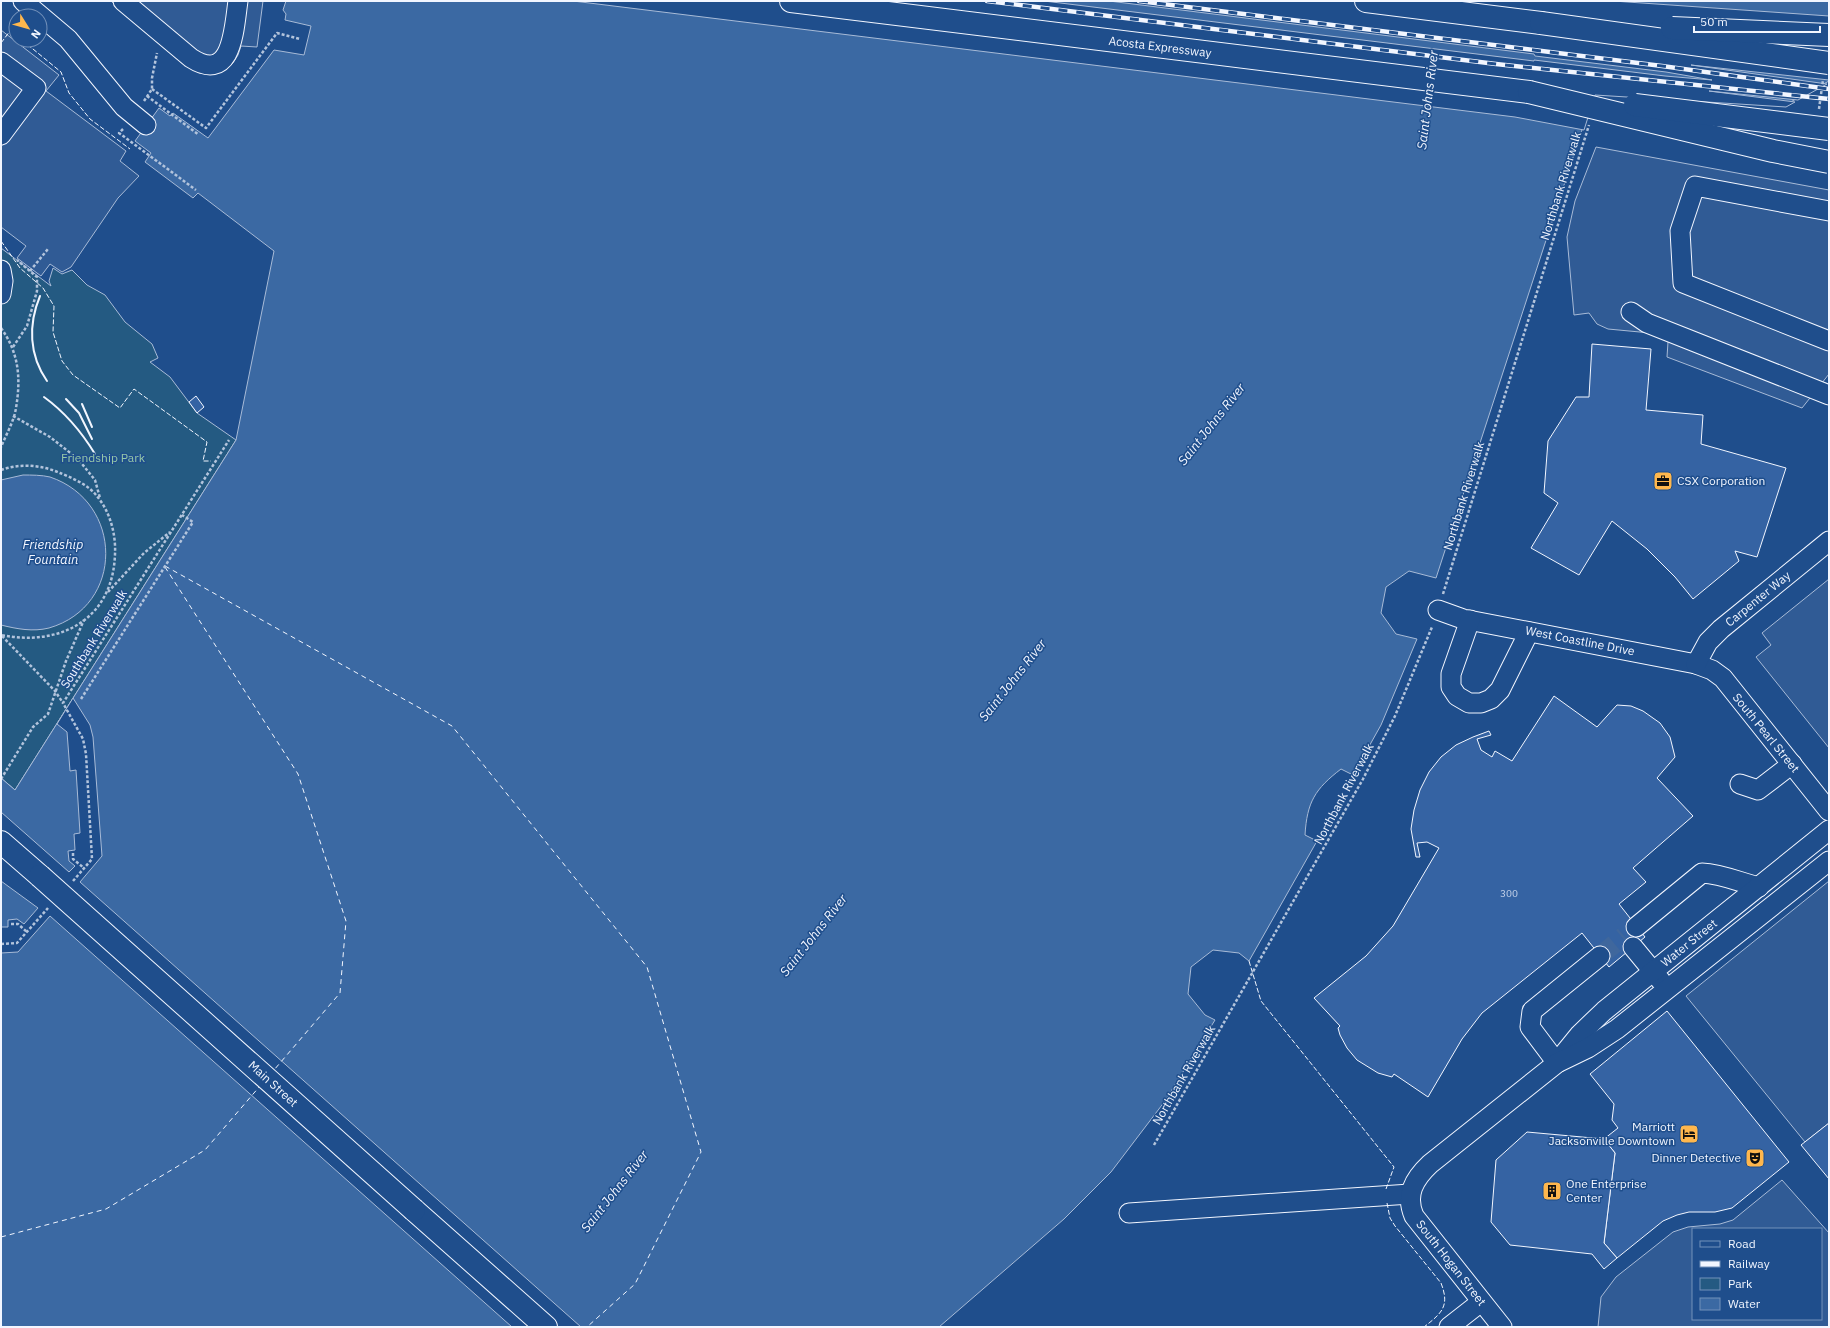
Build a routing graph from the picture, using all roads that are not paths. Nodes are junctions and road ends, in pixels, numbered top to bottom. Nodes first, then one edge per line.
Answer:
1 (23, 1) edge
2 (123, 1) edge
3 (238, 1) edge
4 (791, 1) edge
5 (1366, 1) edge
6 (1541, 23) junction
7 (1829, 35) edge
8 (1, 62) edge
9 (1826, 70) edge
10 (1529, 92) junction
11 (1824, 122) edge
12 (146, 125) dead end
13 (1, 135) edge
14 (1829, 162) edge
15 (1829, 212) edge
16 (1, 270) edge
17 (1, 294) edge
18 (1631, 312) dead end
19 (1829, 341) edge
20 (1829, 395) edge
21 (1829, 541) edge
22 (1438, 610) road end
23 (1467, 619) junction
24 (1529, 632) junction
25 (1696, 664) junction
26 (1792, 764) junction
27 (1740, 784) dead end
28 (1829, 811) edge
29 (1829, 830) edge
30 (1, 842) edge
31 (1829, 861) edge
32 (1759, 887) junction
33 (1636, 926) tunnel mouth
34 (1633, 947) dead end
35 (1600, 956) tunnel mouth
36 (1653, 971) junction
37 (1668, 990) junction
38 (1557, 1063) junction
39 (1410, 1194) junction
40 (1129, 1213) dead end
41 (1481, 1302) junction
42 (546, 1327) edge
43 (1449, 1327) edge
44 (1502, 1327) edge

1 - 12 street
2 - 3 street
4 - 10 main road, Acosta Expressway
5 - 6 main road
6 - 7 main road, bridge
6 - 9 main road, bridge
8 - 13 street
10 - 11 main road, bridge
10 - 14 main road, bridge
15 - 19 street
16 - 17 street
18 - 20 street
21 - 25 street, Carpenter Way
22 - 23 street, West Coastline Drive
23 - 24 street, West Coastline Drive
23 - 24 street
24 - 25 street, West Coastline Drive
25 - 26 street, South Pearl Street
26 - 27 street
26 - 28 street, South Pearl Street
29 - 32 street, Water Street
30 - 42 main road, Main Street, bridge
31 - 37 street, Water Street
32 - 33 street
32 - 36 street, Water Street
34 - 36 street
35 - 38 street
36 - 37 street
36 - 38 street, Water Street
37 - 38 street, Water Street
38 - 39 street, Water Street
39 - 40 street
39 - 41 street, South Hogan Street
41 - 43 street
41 - 44 street, South Hogan Street

